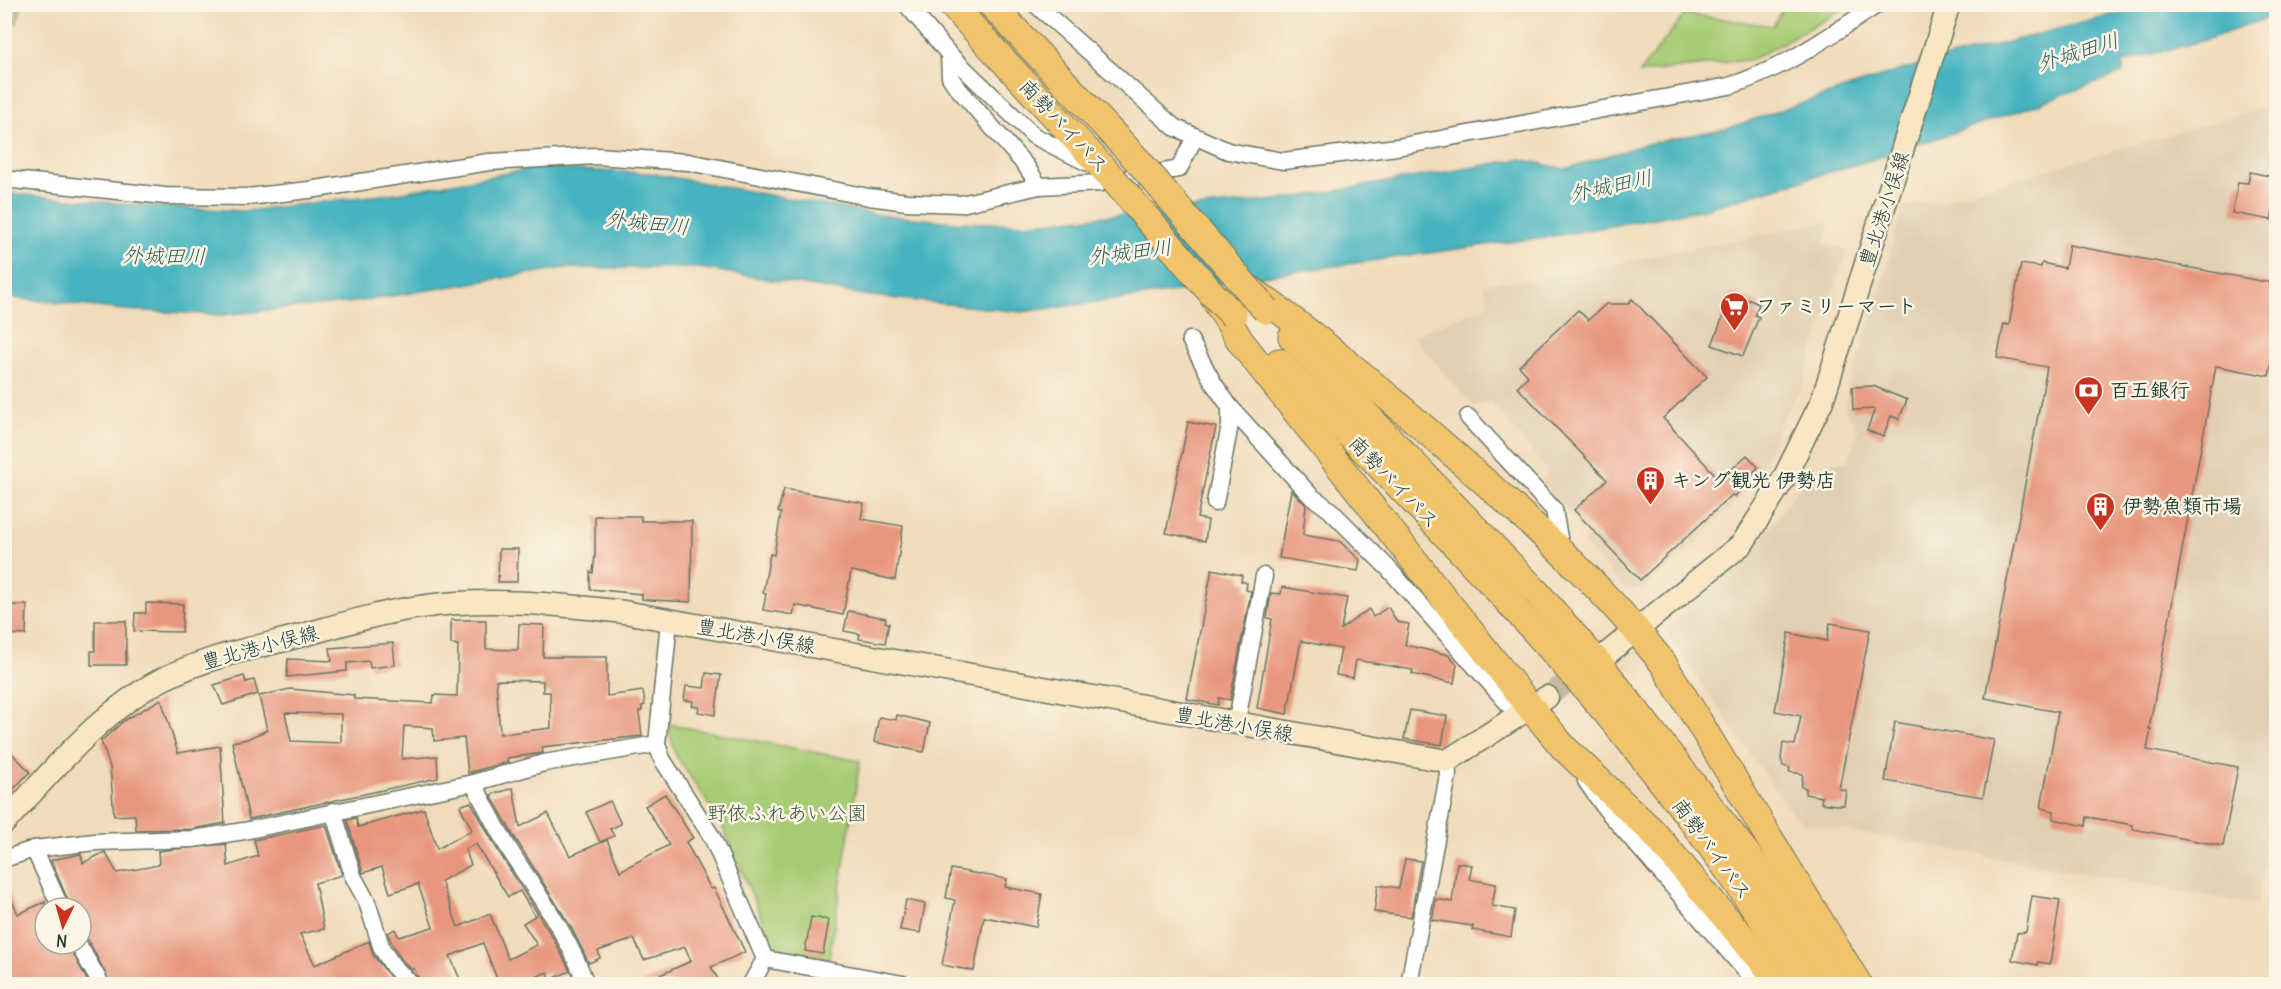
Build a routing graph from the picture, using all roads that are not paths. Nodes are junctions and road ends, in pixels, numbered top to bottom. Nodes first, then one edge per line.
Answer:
1 (906, 4) edge
2 (951, 4) edge
3 (991, 4) edge
4 (1035, 4) edge
5 (1878, 4) edge
6 (1948, 7) edge
7 (949, 54) junction
8 (1194, 139) junction
9 (4, 179) edge
10 (1114, 180) junction
11 (1039, 186) junction
12 (1237, 279) junction
13 (1209, 290) junction
14 (1190, 340) dead end
15 (1230, 407) junction
16 (1468, 417) dead end
17 (1215, 503) dead end
18 (1561, 549) junction
19 (1264, 576) dead end
20 (669, 621) junction
21 (1636, 629) junction
22 (1608, 653) tunnel mouth
23 (1532, 707) junction
24 (1236, 725) junction
25 (657, 744) junction
26 (1564, 748) junction
27 (1447, 761) junction
28 (473, 783) junction
29 (333, 811) junction
30 (4, 823) edge
31 (34, 849) junction
32 (4, 859) edge
33 (56, 896) edge
34 (85, 956) edge
35 (765, 959) junction
36 (101, 984) edge
37 (411, 984) edge
38 (586, 984) edge
39 (752, 984) edge
40 (903, 984) edge
41 (1409, 984) edge
42 (1757, 984) edge
43 (1782, 984) edge
44 (1808, 984) edge
45 (1838, 984) edge
46 (1858, 984) edge

1 - 7 street
2 - 10 highway, 南勢バイパス
3 - 12 highway, 南勢バイパス, bridge
4 - 8 street
5 - 8 street
6 - 21 main road, 豊北港小俣線
7 - 10 street
7 - 11 street
8 - 11 street
9 - 11 street
10 - 13 highway, 南勢バイパス, bridge
12 - 18 highway
12 - 45 highway, 南勢バイパス, bridge
13 - 23 highway
13 - 44 highway, 南勢バイパス, bridge
14 - 15 street
15 - 17 street
15 - 23 street
16 - 18 street
18 - 21 highway
19 - 24 street
20 - 24 main road, 豊北港小俣線
20 - 25 street
20 - 30 main road, 豊北港小俣線
21 - 22 main road, 豊北港小俣線
21 - 46 highway
23 - 26 highway
23 - 27 main road
24 - 27 main road, 豊北港小俣線
25 - 28 street
25 - 35 street
26 - 42 street
26 - 43 highway
27 - 41 street
28 - 29 street
28 - 38 street
29 - 31 street
29 - 37 street
31 - 32 street
31 - 33 street
34 - 36 street
35 - 39 street
35 - 40 street

